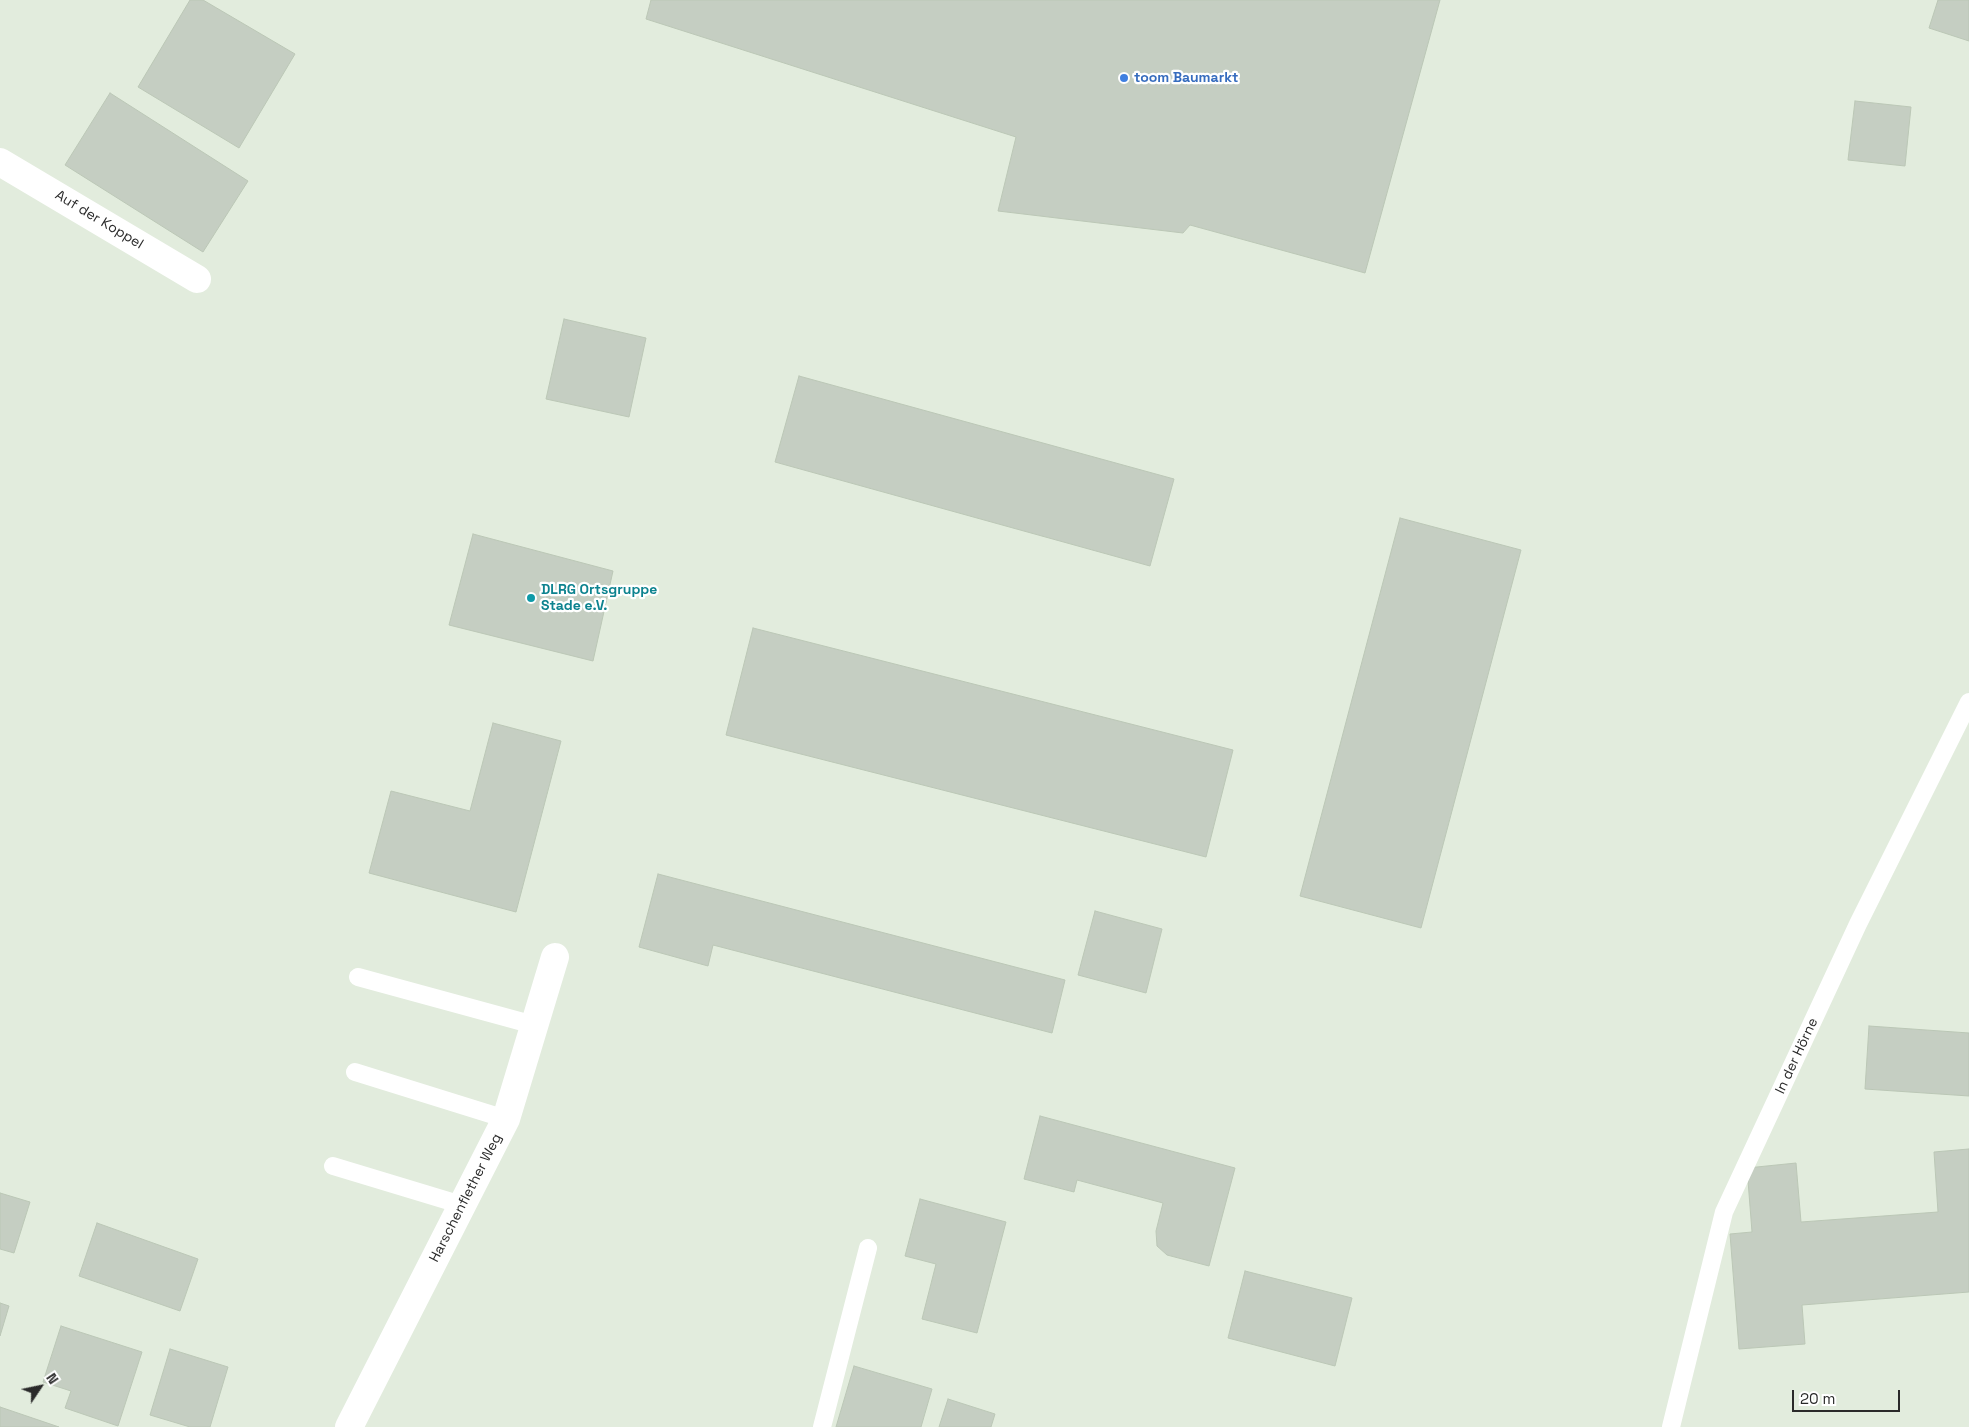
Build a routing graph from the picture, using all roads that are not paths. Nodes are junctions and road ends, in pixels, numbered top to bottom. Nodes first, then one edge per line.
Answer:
1 (0, 162) edge
2 (197, 279) dead end
3 (1969, 702) edge
4 (555, 957) dead end
5 (358, 977) dead end
6 (534, 1026) junction
7 (355, 1072) dead end
8 (506, 1119) junction
9 (332, 1166) dead end
10 (462, 1205) junction
11 (868, 1248) dead end
12 (348, 1427) edge
13 (822, 1427) edge
14 (1671, 1427) edge

1 - 2 street, Auf der Koppel
3 - 14 lane, In der Hörne
4 - 6 street, Harschenflether Weg
5 - 6 lane
6 - 8 street, Harschenflether Weg
7 - 8 lane
8 - 10 street, Harschenflether Weg
9 - 10 lane
10 - 12 street, Harschenflether Weg
11 - 13 lane

